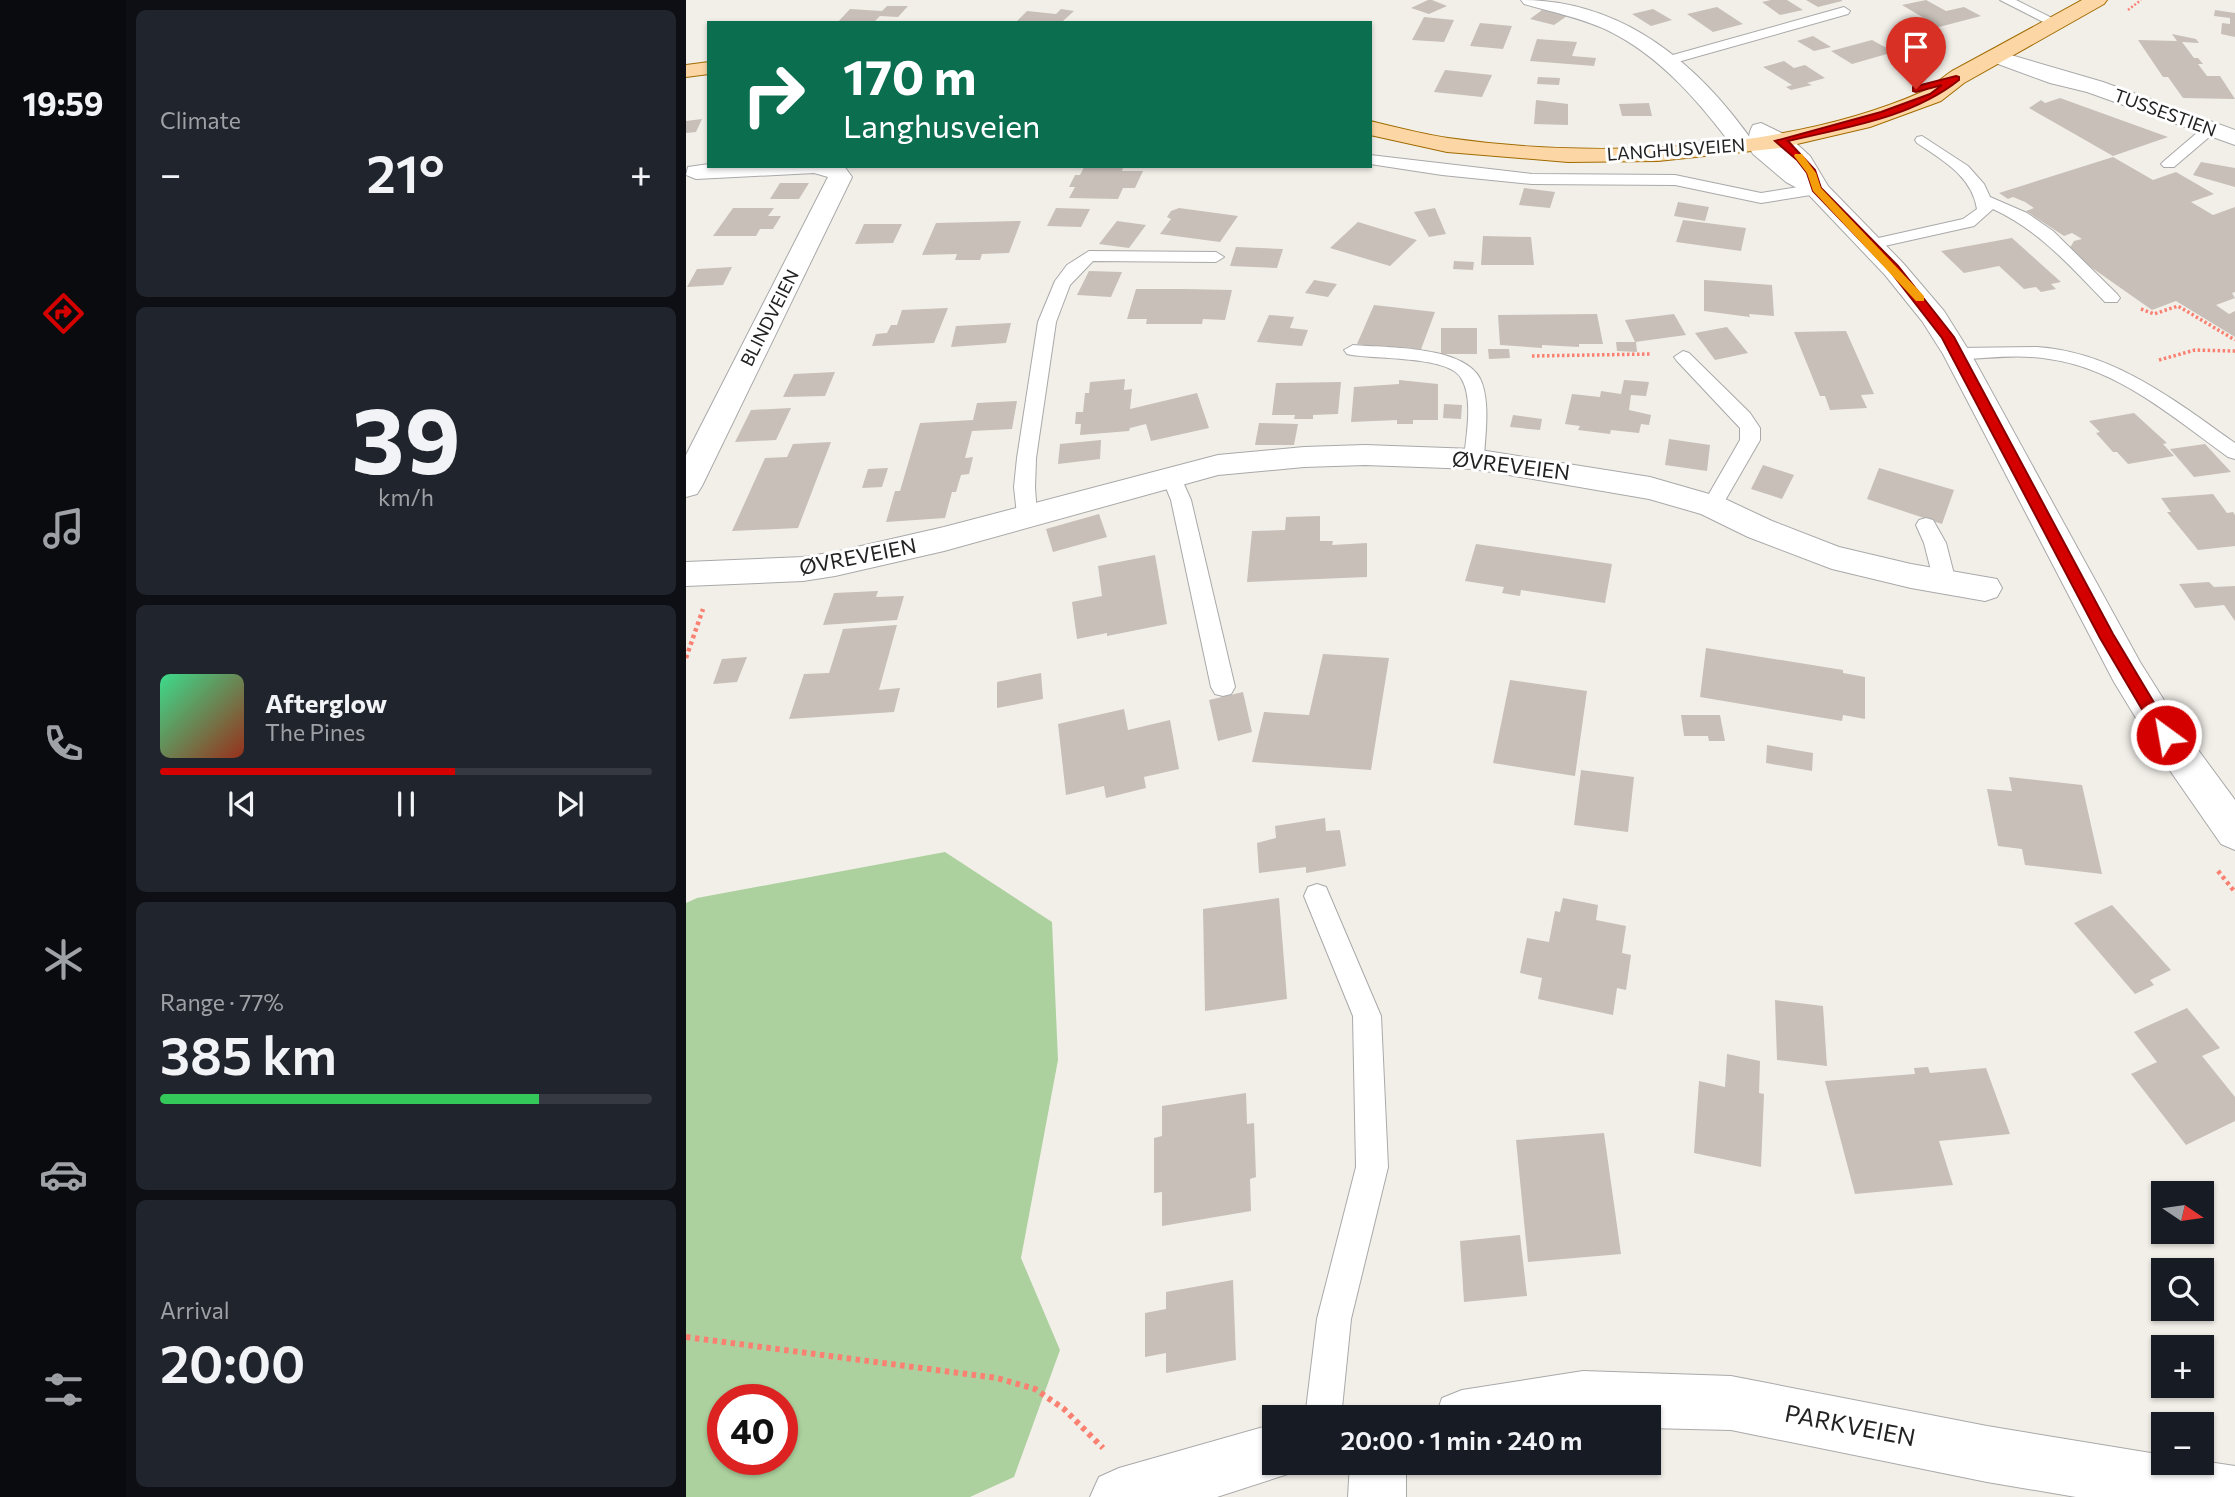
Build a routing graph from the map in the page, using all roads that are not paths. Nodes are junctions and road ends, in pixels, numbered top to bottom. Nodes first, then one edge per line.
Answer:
1 (1531, 0) edge
2 (2006, 0) edge
3 (2097, 0) edge
4 (1844, 11) dead end
5 (2058, 24) junction
6 (2005, 53) junction
7 (1667, 61) junction
8 (707, 68) edge
9 (686, 71) edge
10 (2210, 129) junction
11 (1378, 130) edge
12 (2235, 138) edge
13 (1756, 139) junction
14 (1922, 140) dead end
15 (1372, 159) edge
16 (2169, 164) dead end
17 (775, 168) edge
18 (827, 168) edge
19 (696, 172) dead end
20 (1817, 189) junction
21 (1985, 200) junction
22 (1871, 244) junction
23 (1216, 257) dead end
24 (2111, 298) road end
25 (1353, 350) dead end
26 (1957, 354) junction
27 (1683, 357) road end
28 (2235, 452) edge
29 (1474, 459) junction
30 (1172, 478) junction
31 (686, 486) edge
32 (1712, 506) junction
33 (1027, 515) junction
34 (1926, 525) dead end
35 (700, 575) edge
36 (1945, 582) junction
37 (1985, 588) dead end
38 (1223, 687) dead end
39 (2235, 832) edge
40 (1317, 896) dead end
41 (1324, 1405) edge
42 (1541, 1405) edge
43 (1262, 1454) edge
44 (1113, 1475) edge
45 (1378, 1475) edge
46 (2235, 1495) edge
47 (1377, 1497) edge

1 - 7 street
2 - 5 lane
3 - 5 main road, LANGHUSVEIEN
4 - 7 lane
5 - 6 main road, LANGHUSVEIEN
6 - 10 street, TUSSESTIEN
6 - 13 main road, LANGHUSVEIEN
7 - 13 street
8 - 9 main road
10 - 12 street, TUSSESTIEN
10 - 16 lane
11 - 13 main road, LANGHUSVEIEN
13 - 20 street
14 - 21 lane
15 - 20 lane
17 - 19 street, BLINDVEIEN
18 - 31 street, BLINDVEIEN
20 - 22 street
21 - 22 lane
21 - 24 lane
22 - 26 street
23 - 33 lane
25 - 29 lane
26 - 28 lane
26 - 39 street
27 - 32 lane
29 - 30 street, ØVREVEIEN
29 - 32 street, ØVREVEIEN
30 - 33 street, ØVREVEIEN
30 - 38 lane
32 - 36 street, ØVREVEIEN
33 - 35 street, ØVREVEIEN
34 - 36 lane
36 - 37 street, ØVREVEIEN
40 - 41 lane
42 - 46 street, PARKVEIEN
43 - 44 street
45 - 47 street

